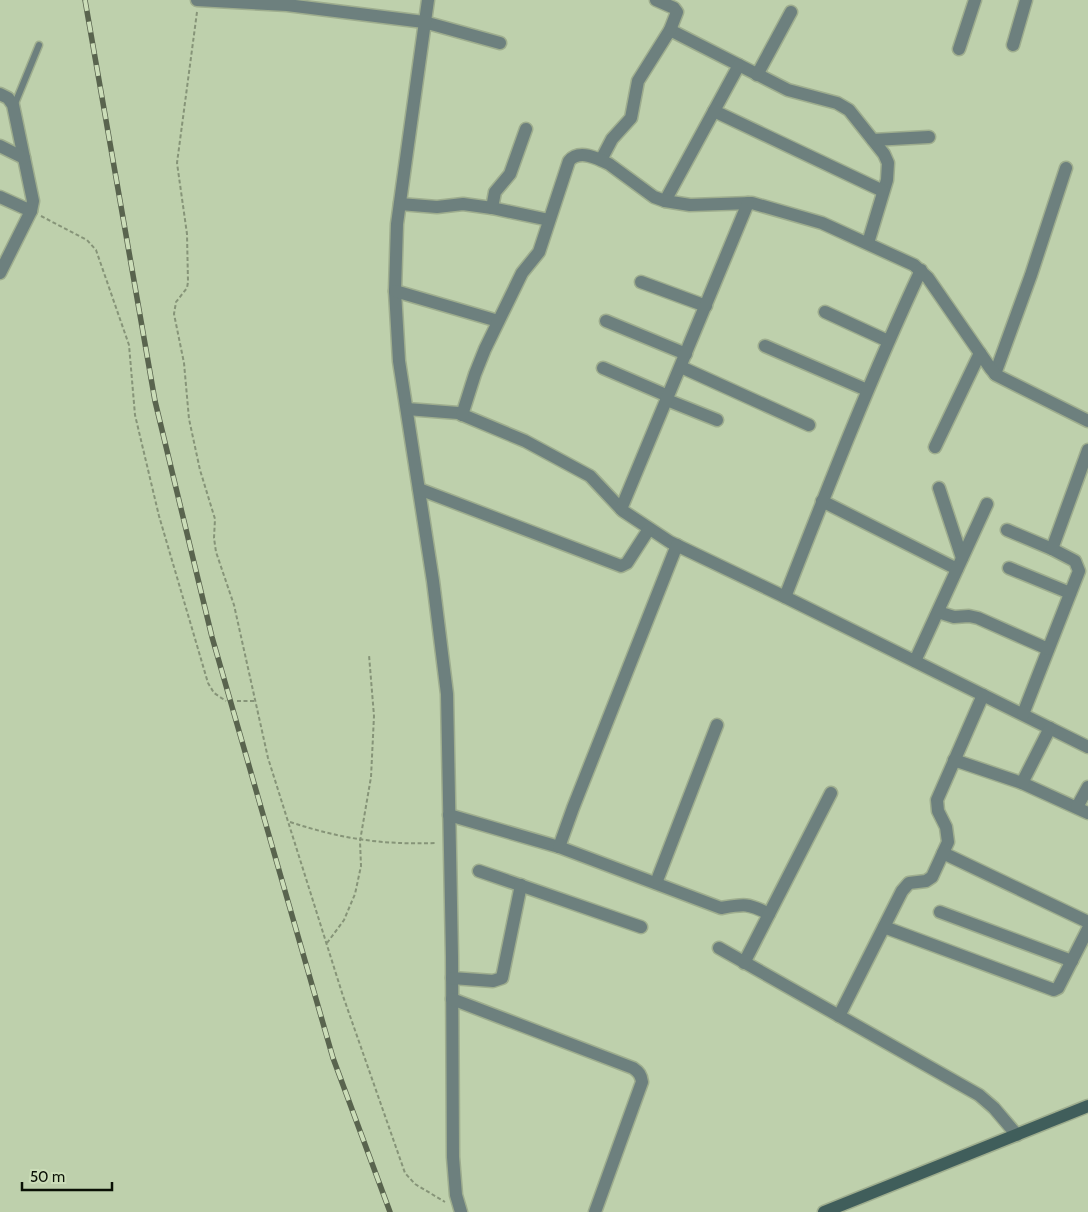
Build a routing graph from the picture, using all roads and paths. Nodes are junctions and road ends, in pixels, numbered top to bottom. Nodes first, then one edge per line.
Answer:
1 (198, 0) edge
2 (428, 0) edge
3 (656, 0) edge
4 (975, 0) edge
5 (1026, 0) edge
6 (792, 12) dead end
7 (424, 22) junction
8 (670, 30) junction
9 (500, 43) dead end
10 (39, 45) dead end
11 (1013, 45) dead end
12 (958, 49) dead end
13 (739, 65) junction
14 (757, 75) junction
15 (0, 94) edge
16 (13, 108) junction
17 (714, 111) junction
18 (526, 129) dead end
19 (929, 137) dead end
20 (873, 140) junction
21 (0, 146) edge
22 (24, 158) junction
23 (601, 160) junction
24 (1066, 168) dead end
25 (883, 192) junction
26 (0, 197) edge
27 (664, 201) junction
28 (748, 203) junction
29 (400, 204) junction
30 (492, 208) junction
31 (31, 211) junction
32 (549, 220) junction
33 (868, 243) junction
34 (921, 270) junction
35 (0, 273) edge
36 (641, 282) dead end
37 (395, 291) junction
38 (706, 306) junction
39 (824, 312) dead end
40 (498, 321) junction
41 (606, 321) dead end
42 (888, 341) junction
43 (765, 346) dead end
44 (686, 354) junction
45 (980, 354) junction
46 (681, 367) junction
47 (603, 368) dead end
48 (995, 374) junction
49 (867, 390) junction
50 (668, 398) junction
51 (407, 409) junction
52 (462, 414) junction
53 (717, 420) dead end
54 (1088, 421) edge
55 (809, 425) dead end
56 (936, 447) dead end
57 (1088, 450) edge
58 (939, 488) dead end
59 (419, 489) junction
60 (822, 501) junction
61 (987, 504) dead end
62 (621, 509) junction
63 (649, 529) junction
64 (1007, 530) dead end
65 (677, 546) junction
66 (1052, 549) junction
67 (1082, 563) edge
68 (959, 564) junction
69 (1010, 568) dead end
70 (1070, 594) junction
71 (785, 597) junction
72 (938, 612) junction
73 (1048, 649) junction
74 (369, 655) dead end
75 (915, 661) junction
76 (983, 695) junction
77 (226, 701) dead end
78 (237, 701) dead end
79 (256, 701) junction
80 (1022, 714) junction
81 (717, 725) dead end
82 (1050, 728) junction
83 (1088, 747) edge
84 (954, 760) junction
85 (1022, 783) junction
86 (1088, 787) edge
87 (831, 793) dead end
88 (1082, 810) edge
89 (449, 815) junction
90 (289, 822) junction
91 (360, 841) junction
92 (450, 843) junction
93 (559, 847) junction
94 (943, 853) junction
95 (479, 870) dead end
96 (656, 883) junction
97 (522, 886) junction
98 (940, 912) dead end
99 (769, 914) junction
100 (1088, 922) edge
101 (641, 927) dead end
102 (884, 927) junction
103 (1088, 929) edge
104 (327, 942) junction
105 (719, 948) dead end
106 (1072, 961) junction
107 (744, 963) junction
108 (452, 978) junction
109 (452, 999) junction
110 (839, 1016) junction
111 (1088, 1106) edge
112 (1017, 1135) junction
113 (460, 1211) edge
114 (595, 1212) edge
115 (824, 1212) edge

1 - 7 street
1 - 79 path
2 - 7 street
3 - 8 street
4 - 12 street
5 - 11 street
6 - 14 street
7 - 9 street
7 - 29 street
8 - 13 street
8 - 23 street
10 - 16 lane
13 - 14 street
13 - 17 street
14 - 20 street
15 - 16 street
16 - 22 street
17 - 25 street
17 - 27 street
18 - 30 street
19 - 20 street
20 - 25 street
21 - 22 street
22 - 31 street
23 - 27 street
23 - 32 street
24 - 48 street
25 - 33 street
26 - 31 street
27 - 28 street
28 - 33 street
28 - 38 street
29 - 30 street
29 - 37 street
30 - 32 street
31 - 35 street
31 - 77 path
32 - 40 street
33 - 34 street
34 - 42 street
34 - 45 street
36 - 38 street
37 - 40 street
37 - 51 street
38 - 44 street
39 - 42 street
40 - 52 street
41 - 44 street
42 - 49 street
43 - 49 street
44 - 46 street
45 - 48 street
45 - 56 street
46 - 50 street
46 - 55 street
47 - 50 street
48 - 54 street
49 - 60 street
50 - 53 street
50 - 62 street
51 - 52 street
51 - 59 street
52 - 62 street
57 - 66 street
58 - 68 street
59 - 63 street
59 - 89 street
60 - 68 street
60 - 71 street
61 - 68 street
62 - 63 street
63 - 65 street
64 - 66 street
65 - 71 street
65 - 93 street
66 - 67 street
67 - 70 street
68 - 72 street
69 - 70 street
70 - 73 street
71 - 75 street
72 - 73 street
72 - 75 street
73 - 80 street
74 - 91 path
75 - 76 street
76 - 80 street
76 - 84 street
78 - 79 path
79 - 90 path
80 - 82 street
81 - 96 street
82 - 83 street
82 - 85 street
84 - 85 street
84 - 94 street
85 - 88 street
86 - 88 street
87 - 99 street
89 - 92 street
89 - 93 street
90 - 91 path
90 - 104 path
91 - 92 path
91 - 104 path
92 - 108 street
93 - 96 street
94 - 100 street
94 - 102 street
95 - 97 street
96 - 99 street
97 - 101 street
97 - 108 street
98 - 106 street
99 - 107 street
102 - 106 street
102 - 110 street
103 - 106 street
104 - 113 path
105 - 107 street
107 - 110 street
108 - 109 street
109 - 113 street
109 - 114 street
110 - 112 street
111 - 112 main road
112 - 115 main road

